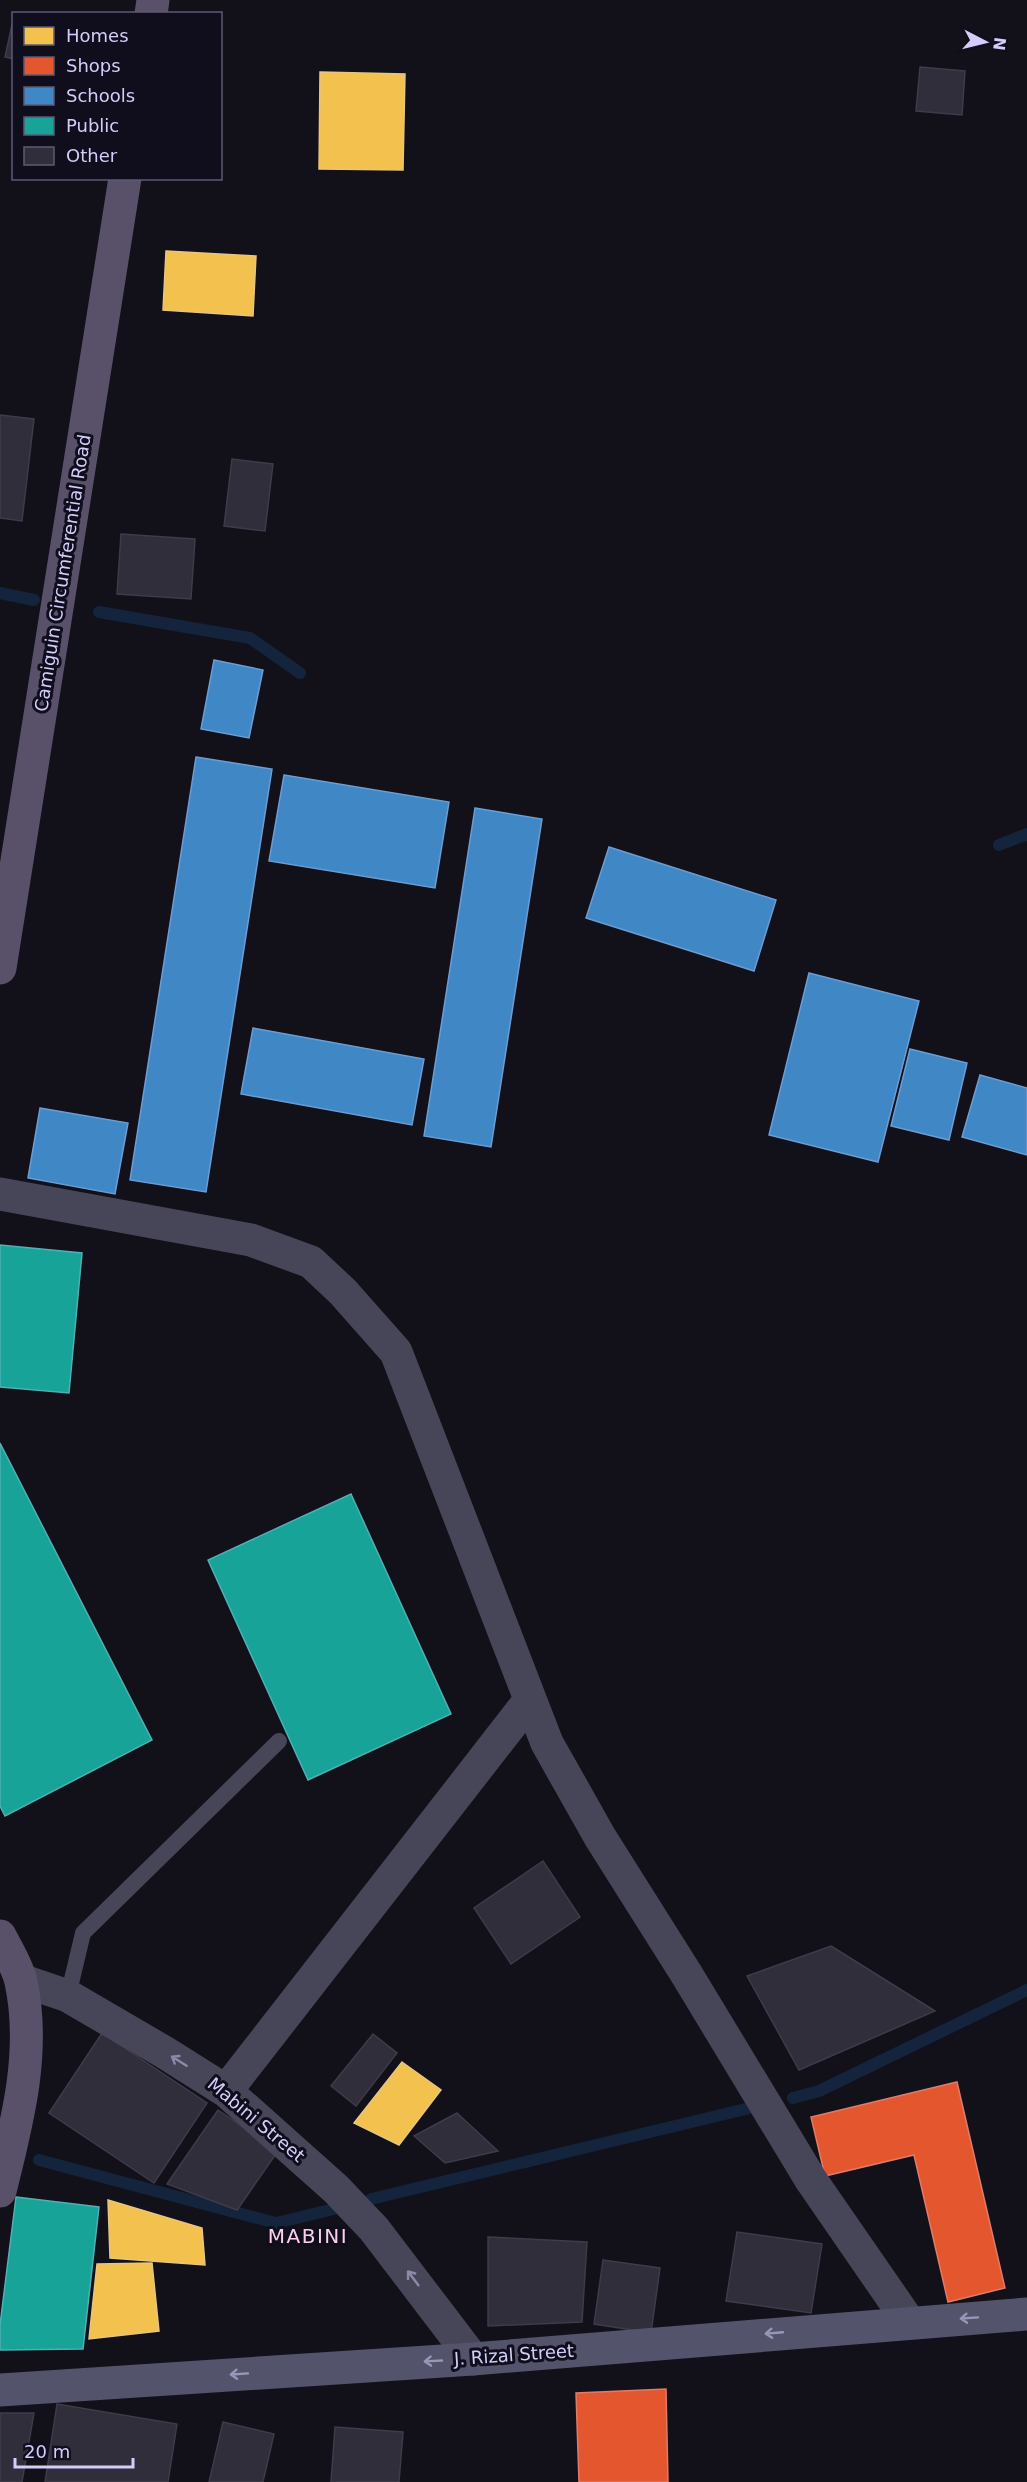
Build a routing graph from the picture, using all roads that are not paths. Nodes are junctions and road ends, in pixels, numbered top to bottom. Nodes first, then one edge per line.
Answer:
1 (125, 180) edge
2 (0, 968) edge
3 (0, 1194) edge
4 (530, 1700) junction
5 (279, 1741) dead end
6 (0, 1936) edge
7 (21, 1980) junction
8 (68, 1996) junction
9 (226, 2091) junction
10 (0, 2191) edge
11 (1027, 2314) edge
12 (909, 2322) junction
13 (473, 2359) junction
14 (0, 2390) edge

1 - 2 main road, Camiguin Circumferential Road
3 - 4 street
4 - 9 street
4 - 12 street
5 - 8 lane
6 - 7 main road
7 - 8 street, Mabini Street
7 - 10 main road
9 -> 8 street, Mabini Street
13 -> 9 street, Mabini Street
11 -> 12 street, J. Rizal Street
12 -> 13 street, J. Rizal Street
13 -> 14 street, J. Rizal Street

